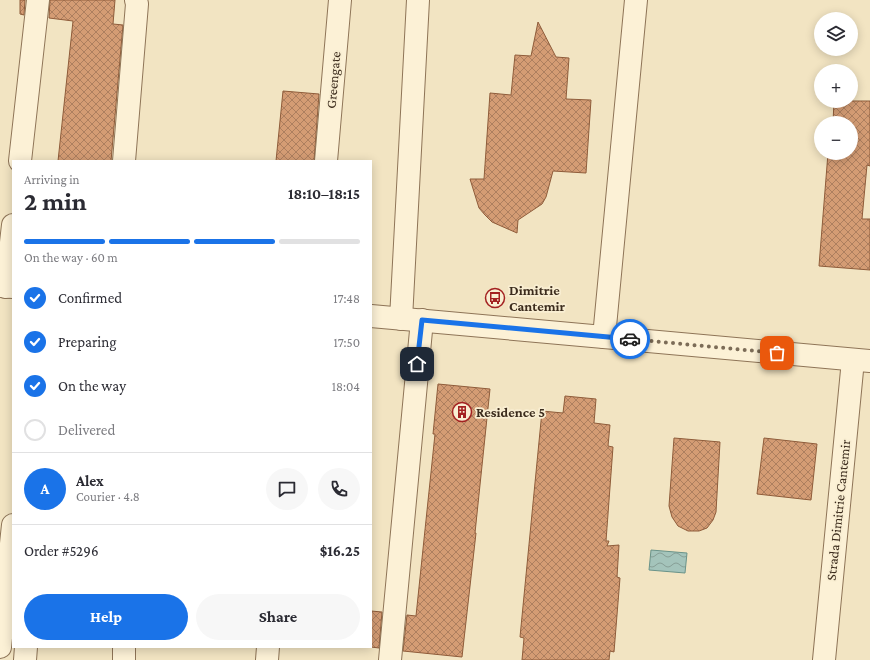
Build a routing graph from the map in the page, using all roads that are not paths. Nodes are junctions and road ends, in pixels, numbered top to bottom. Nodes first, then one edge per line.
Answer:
1 (38, 0) edge
2 (136, 0) edge
3 (340, 0) edge
4 (418, 0) edge
5 (636, 0) edge
6 (20, 160) edge
7 (124, 160) edge
8 (326, 160) edge
9 (12, 234) edge
10 (6, 287) edge
11 (372, 316) edge
12 (411, 320) junction
13 (604, 337) junction
14 (862, 361) edge
15 (12, 534) edge
16 (0, 647) edge
17 (26, 648) edge
18 (124, 648) edge
19 (268, 648) edge
20 (25, 660) edge
21 (124, 660) edge
22 (267, 660) edge
23 (390, 660) edge
24 (824, 660) edge

1 - 6 street
2 - 7 street
3 - 8 street, Greengate
4 - 12 street
5 - 13 street
9 - 10 street
11 - 12 street
12 - 13 street
12 - 23 street
13 - 14 street
14 - 24 street, Strada Dimitrie Cantemir
15 - 16 street
17 - 20 street
18 - 21 street
19 - 22 street

